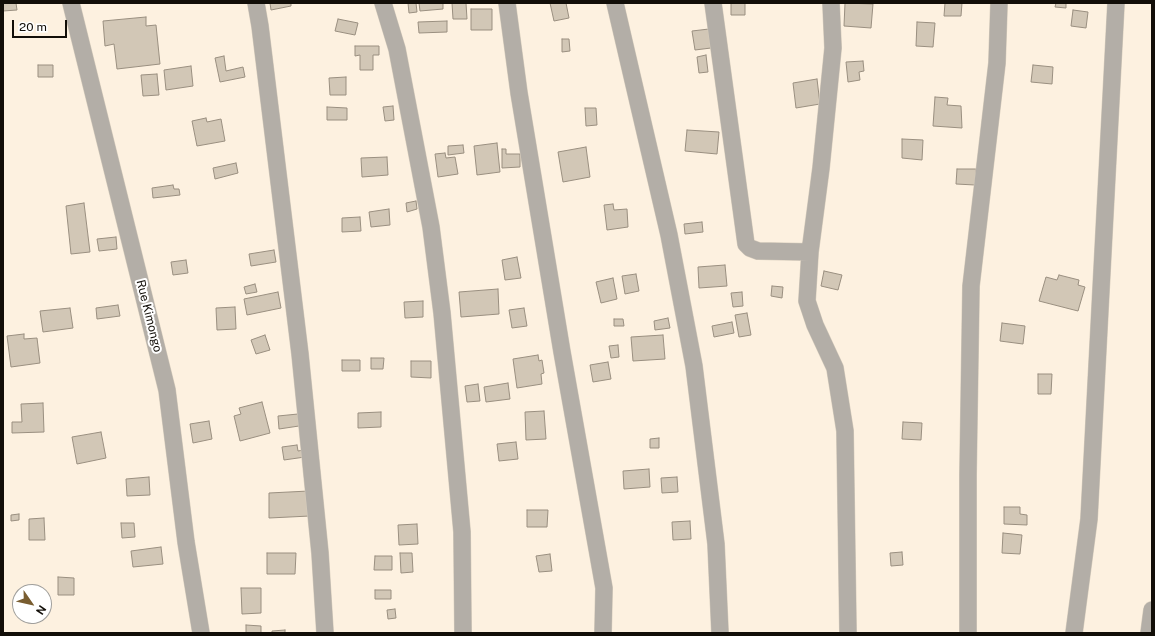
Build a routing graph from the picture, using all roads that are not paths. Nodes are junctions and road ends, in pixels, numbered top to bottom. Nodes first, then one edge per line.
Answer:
1 (71, 3) edge
2 (256, 3) edge
3 (383, 3) edge
4 (507, 3) edge
5 (616, 3) edge
6 (713, 3) edge
7 (831, 3) edge
8 (999, 3) edge
9 (1116, 3) edge
10 (810, 252) junction
11 (1152, 610) edge
12 (201, 633) edge
13 (325, 633) edge
14 (464, 633) edge
15 (603, 633) edge
16 (720, 633) edge
17 (848, 633) edge
18 (968, 633) edge
19 (1074, 633) edge
20 (1149, 633) edge

1 - 12 street, Rue Kimongo
2 - 13 street
3 - 14 street
4 - 15 street
5 - 16 street
6 - 10 street
7 - 10 street
8 - 18 street
9 - 19 street
10 - 17 street
11 - 20 street

